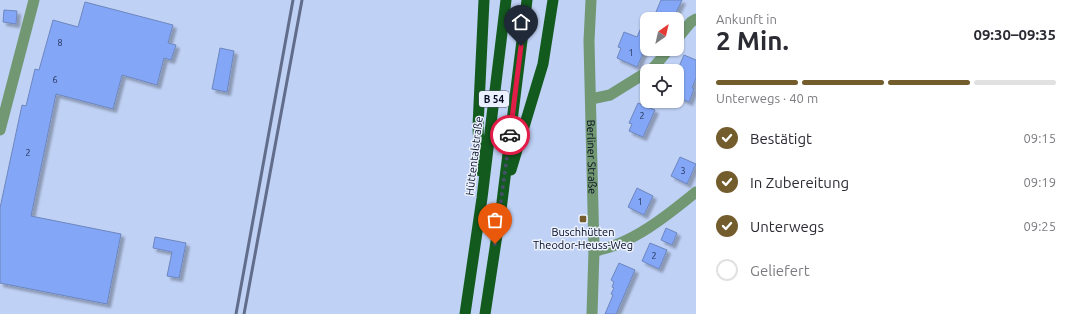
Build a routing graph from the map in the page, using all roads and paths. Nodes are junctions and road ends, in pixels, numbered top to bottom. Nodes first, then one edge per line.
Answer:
1 (34, 0) edge
2 (484, 0) edge
3 (506, 0) edge
4 (527, 0) edge
5 (553, 0) edge
6 (591, 0) edge
7 (696, 19) edge
8 (684, 30) edge
9 (663, 56) edge
10 (656, 64) edge
11 (640, 76) edge
12 (591, 98) junction
13 (0, 130) edge
14 (696, 192) edge
15 (482, 198) junction
16 (502, 202) junction
17 (594, 252) junction
18 (464, 314) edge
19 (485, 314) edge
20 (592, 314) edge

1 - 13 street
2 - 15 highway
3 - 15 highway, Hüttentalstraße / B 54
4 - 16 highway, B 54
5 - 16 highway
6 - 12 street, Berliner Straße
7 - 8 street
9 - 10 street
11 - 12 street
12 - 17 street, Berliner Straße
14 - 17 street
15 - 18 highway, Hüttentalstraße / B 54
16 - 19 highway, B 54
17 - 20 street, Berliner Straße

